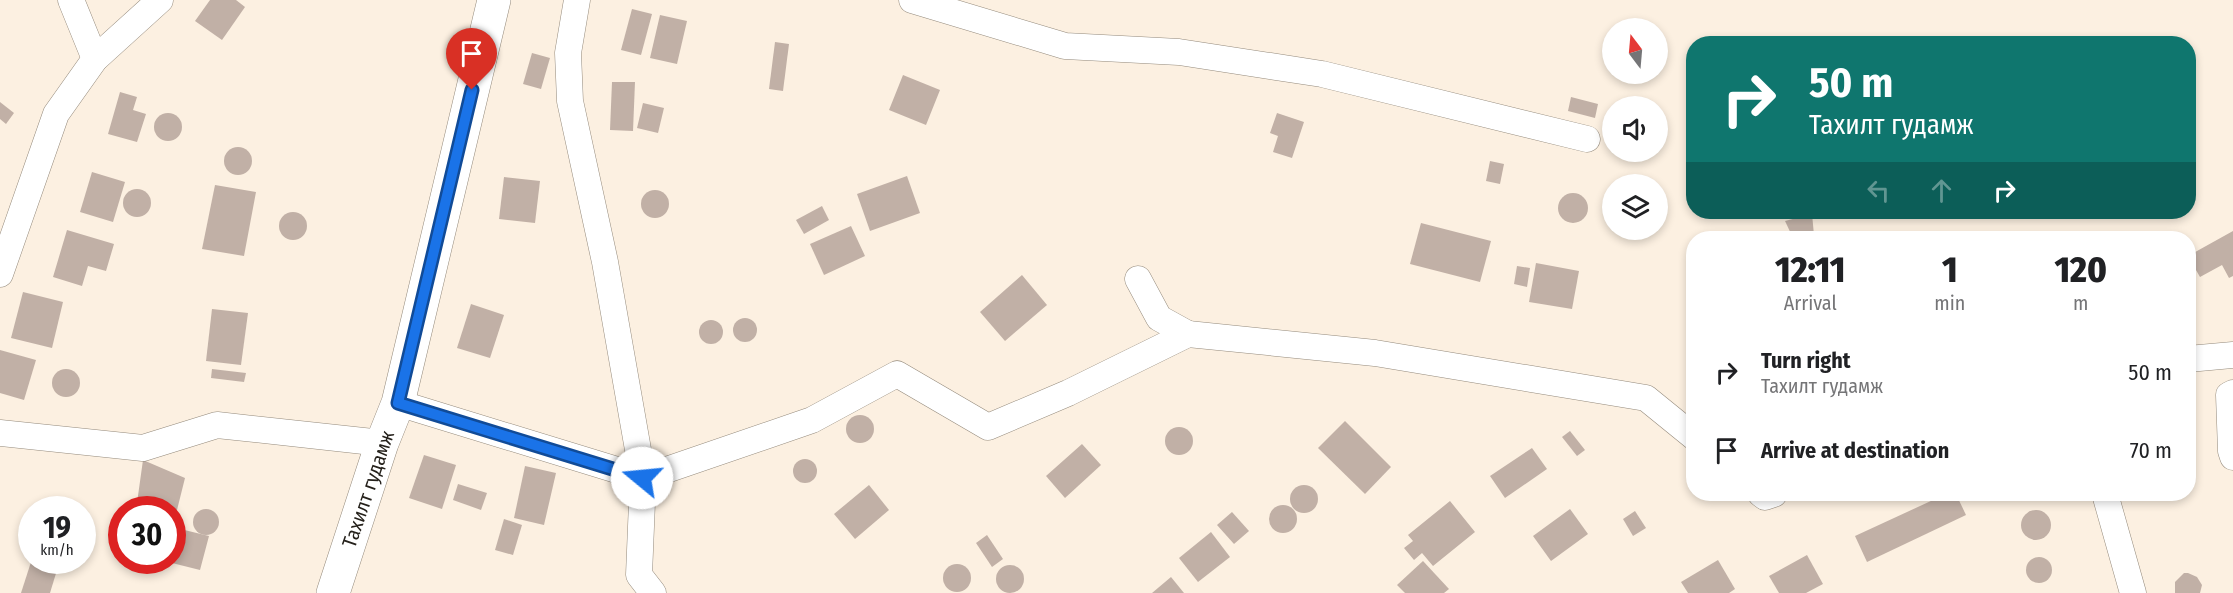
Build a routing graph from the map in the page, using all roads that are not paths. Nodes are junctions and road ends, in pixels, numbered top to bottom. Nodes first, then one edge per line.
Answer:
1 (71, 0) edge
2 (160, 0) edge
3 (494, 0) edge
4 (578, 0) edge
5 (912, 0) edge
6 (95, 59) junction
7 (1587, 139) dead end
8 (0, 274) edge
9 (1138, 279) dead end
10 (1188, 334) junction
11 (2233, 355) edge
12 (2196, 358) edge
13 (2233, 393) edge
14 (398, 403) junction
15 (1686, 430) edge
16 (0, 433) edge
17 (382, 443) junction
18 (2233, 457) edge
19 (642, 478) junction
20 (2107, 501) edge
21 (642, 587) edge
22 (333, 593) edge
23 (2133, 593) edge

1 - 6 street
2 - 6 street
3 - 14 main road, Тахилт гудамж
4 - 19 street
5 - 7 street
6 - 8 street
9 - 10 street
10 - 15 street
10 - 19 street
11 - 12 street
13 - 18 street
14 - 17 main road, Тахилт гудамж
14 - 19 street
16 - 17 street
17 - 22 main road, Тахилт гудамж
19 - 21 street
20 - 23 street

